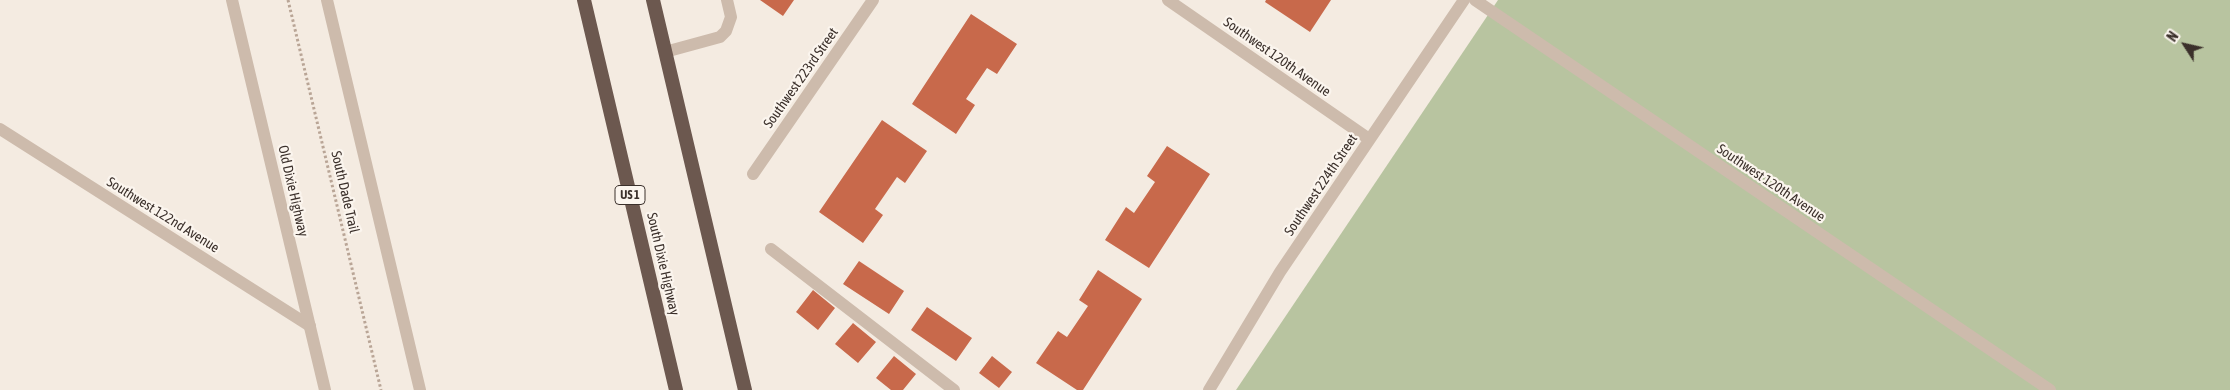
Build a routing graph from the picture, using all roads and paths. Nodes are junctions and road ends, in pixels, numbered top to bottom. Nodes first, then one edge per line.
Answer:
1 (232, 0) edge
2 (288, 0) edge
3 (327, 0) edge
4 (584, 0) edge
5 (653, 0) edge
6 (727, 0) edge
7 (873, 0) edge
8 (1168, 0) edge
9 (1464, 0) edge
10 (1475, 0) edge
11 (665, 52) junction
12 (0, 129) edge
13 (1370, 139) junction
14 (753, 174) dead end
15 (771, 249) dead end
16 (310, 326) junction
17 (324, 390) edge
18 (381, 390) edge
19 (420, 390) edge
20 (676, 390) edge
21 (746, 390) edge
22 (954, 390) edge
23 (1209, 390) edge
24 (2050, 390) edge

1 - 16 street, Old Dixie Highway
2 - 18 path, South Dade Trail
3 - 19 street
4 - 20 highway, South Dixie Highway / US 1
5 - 11 highway
6 - 11 street
7 - 14 street, Southwest 223rd Street
8 - 13 street, Southwest 120th Avenue
9 - 13 street, Southwest 224th Street
10 - 24 street, Southwest 120th Avenue
11 - 21 highway
12 - 16 street, Southwest 122nd Avenue
13 - 23 street, Southwest 224th Street
15 - 22 street
16 - 17 street, Old Dixie Highway

